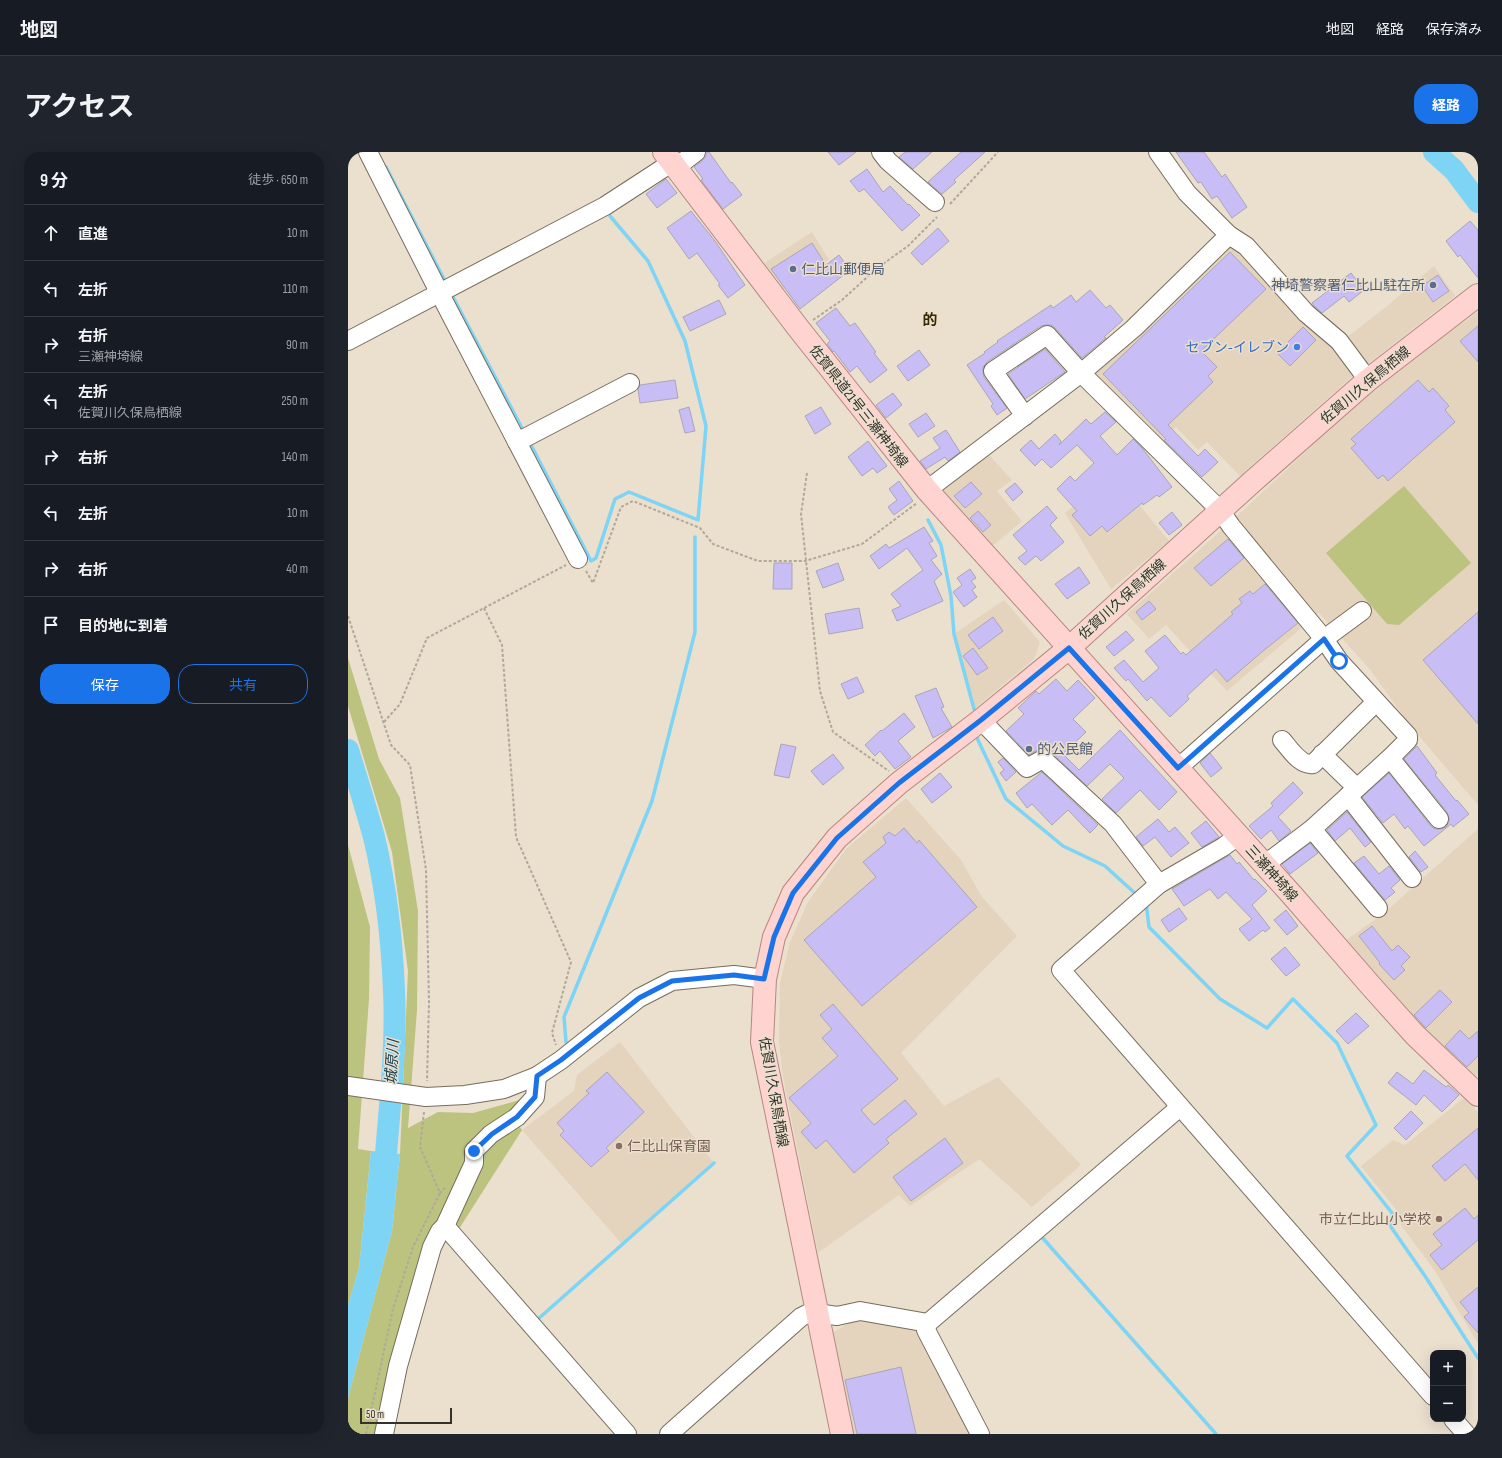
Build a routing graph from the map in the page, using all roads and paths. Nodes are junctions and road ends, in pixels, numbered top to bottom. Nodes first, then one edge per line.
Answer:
1 (368, 152) edge
2 (696, 152) edge
3 (882, 152) edge
4 (998, 152) edge
5 (1158, 152) edge
6 (669, 158) edge
7 (940, 208) junction
8 (1229, 235) junction
9 (440, 294) junction
10 (1478, 295) edge
11 (799, 329) junction
12 (348, 341) edge
13 (1081, 373) junction
14 (1368, 380) junction
15 (630, 384) dead end
16 (1025, 416) junction
17 (517, 442) junction
18 (807, 473) dead end
19 (927, 490) junction
20 (1220, 510) junction
21 (578, 559) junction
22 (805, 560) junction
23 (484, 608) junction
24 (1362, 611) dead end
25 (348, 616) edge
26 (1324, 639) junction
27 (1069, 648) junction
28 (1376, 702) junction
29 (981, 720) junction
30 (384, 722) junction
31 (1282, 740) dead end
32 (1322, 754) junction
33 (1390, 758) junction
34 (1178, 768) junction
35 (899, 783) junction
36 (1353, 792) junction
37 (1439, 819) dead end
38 (1312, 829) junction
39 (1238, 836) junction
40 (1264, 864) junction
41 (1412, 878) dead end
42 (1148, 894) junction
43 (1378, 908) dead end
44 (764, 979) junction
45 (561, 1060) junction
46 (537, 1076) junction
47 (348, 1086) edge
48 (1478, 1095) edge
49 (426, 1097) junction
50 (1180, 1107) junction
51 (445, 1187) dead end
52 (445, 1226) junction
53 (817, 1313) junction
54 (928, 1323) junction
55 (1430, 1393) edge
56 (1456, 1422) edge
57 (384, 1434) edge
58 (627, 1434) edge
59 (669, 1434) edge
60 (842, 1434) edge
61 (980, 1434) edge
62 (1466, 1434) edge

1 - 9 street
2 - 6 street
3 - 7 street
4 - 7 path
5 - 8 street
6 - 9 street
6 - 11 main road, 佐賀県道21号三瀬神埼線
7 - 11 path
8 - 13 street
8 - 14 street
9 - 12 street
9 - 17 street
10 - 14 main road, 佐賀川久保鳥栖線
11 - 19 main road, 佐賀県道21号三瀬神埼線
13 - 16 street
13 - 16 street
13 - 20 street
14 - 20 main road, 佐賀川久保鳥栖線
15 - 17 street
16 - 19 street
17 - 21 street
18 - 22 path
19 - 22 path
19 - 27 main road, 佐賀県道21号三瀬神埼線
20 - 26 street
20 - 27 main road, 佐賀川久保鳥栖線
21 - 22 path
21 - 23 path
22 - 35 path
23 - 30 path
23 - 45 path
24 - 26 street
25 - 30 path
26 - 28 street
26 - 34 street
27 - 29 main road, 佐賀川久保鳥栖線
27 - 34 main road, 三瀬神埼線
28 - 32 street
28 - 33 street
29 - 35 main road, 佐賀川久保鳥栖線
29 - 42 street
30 - 49 path
31 - 32 street
32 - 36 street
33 - 36 street
33 - 37 street
34 - 39 main road, 三瀬神埼線
35 - 44 main road, 佐賀川久保鳥栖線
36 - 38 street
36 - 41 street
38 - 40 street
38 - 43 street
39 - 40 main road, 三瀬神埼線
39 - 42 street
40 - 48 main road, 三瀬神埼線
42 - 50 street
44 - 45 street
44 - 53 main road, 佐賀川久保鳥栖線
45 - 46 street
46 - 49 street
46 - 52 street
47 - 49 street
49 - 51 path
50 - 54 street
50 - 55 street
52 - 57 street
52 - 58 street
53 - 54 street
53 - 59 street
53 - 60 main road, 佐賀川久保鳥栖線
54 - 61 street
56 - 62 street

